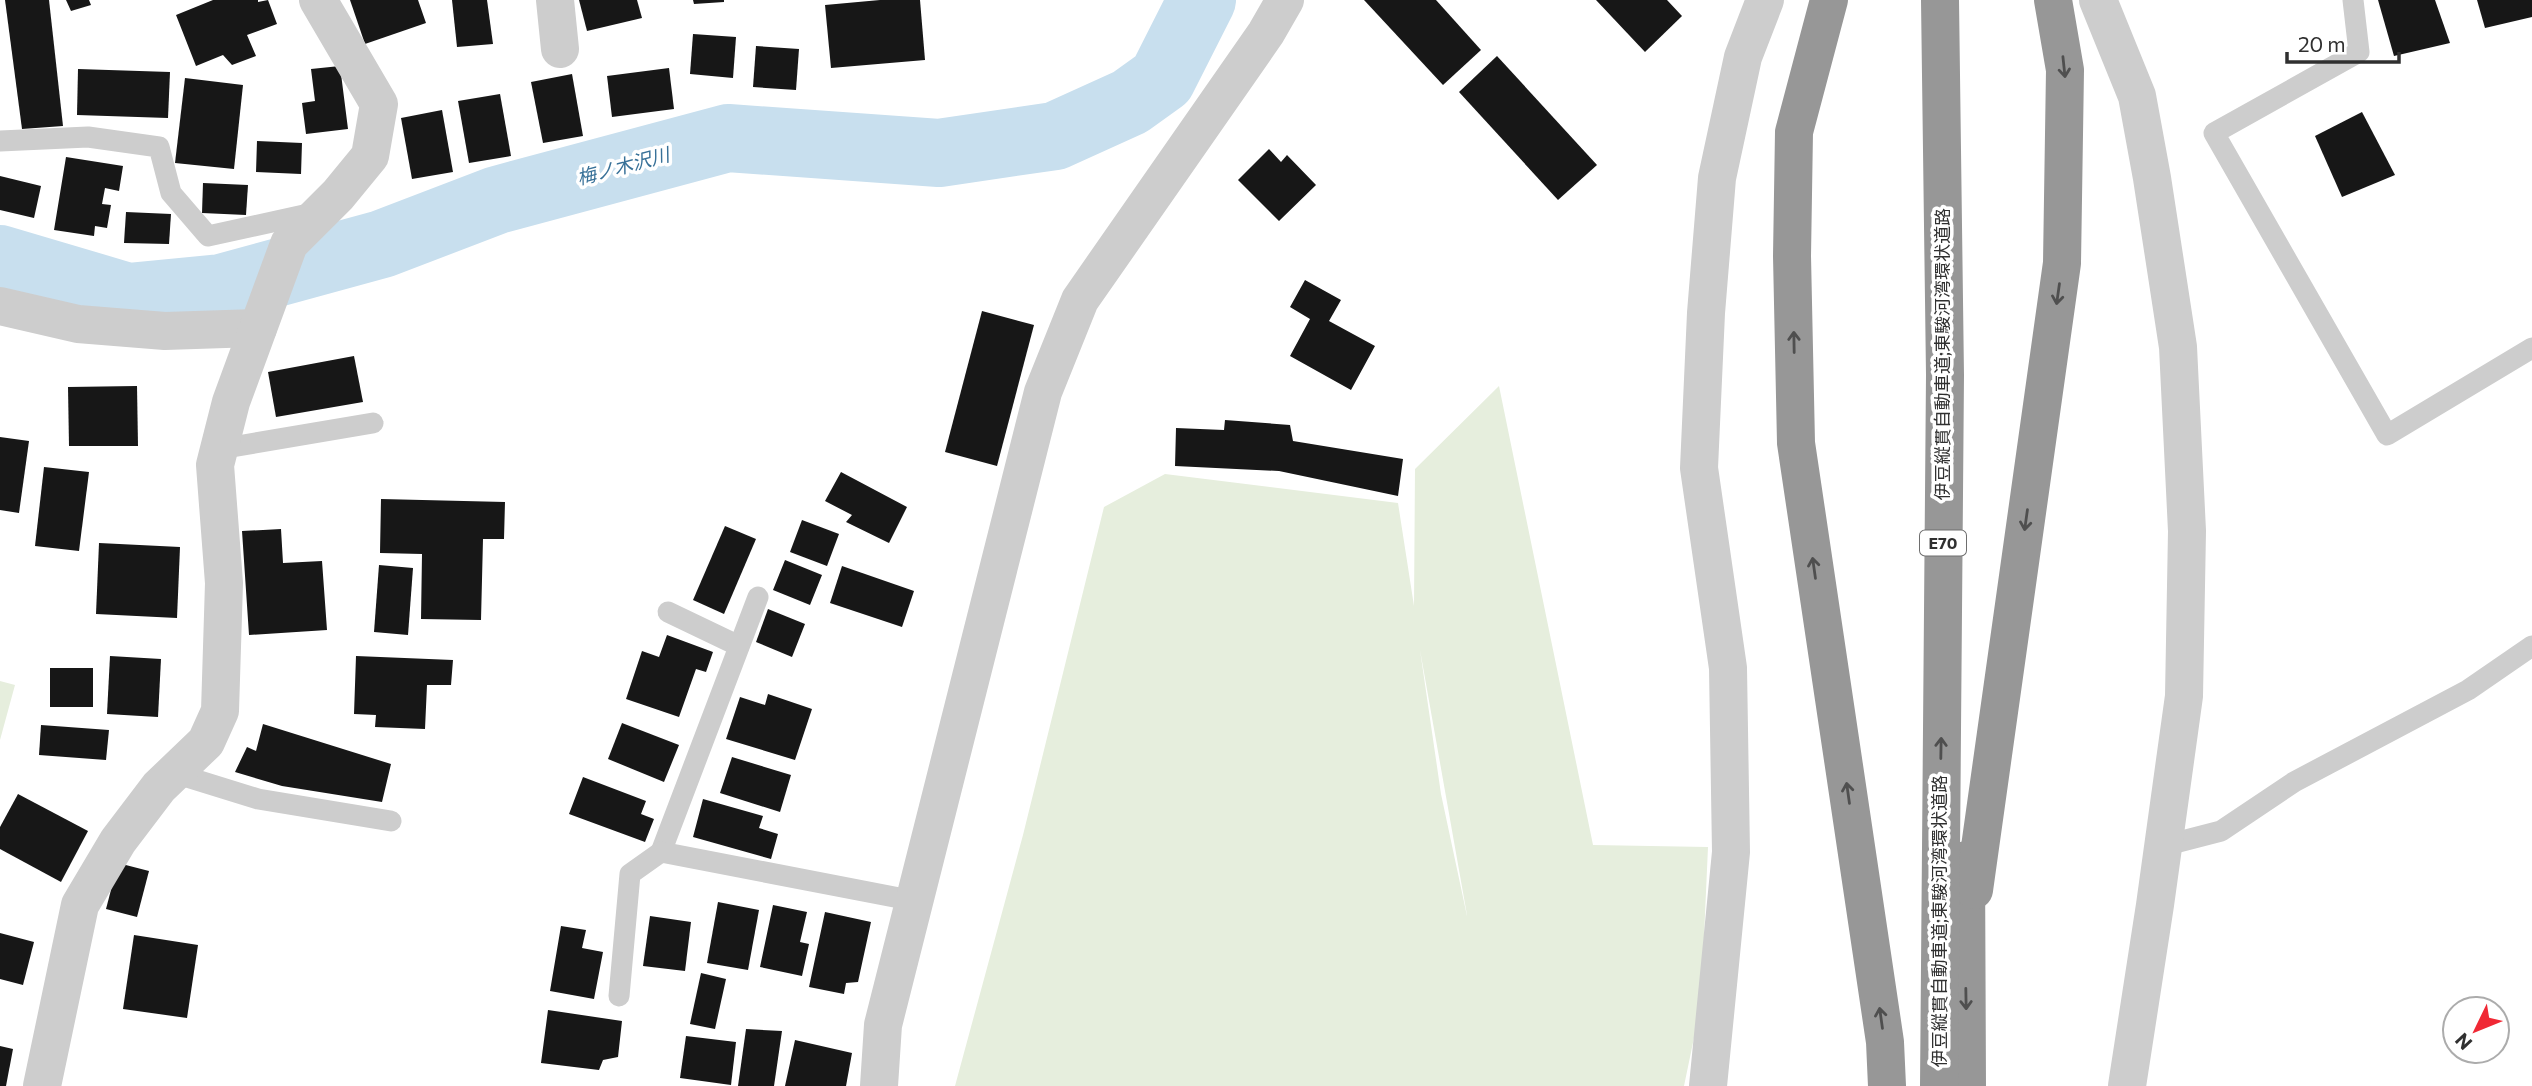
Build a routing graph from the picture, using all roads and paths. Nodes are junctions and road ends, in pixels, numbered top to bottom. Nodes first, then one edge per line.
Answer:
1 (317, 0) edge
2 (555, 0) edge
3 (1285, 0) edge
4 (1765, 0) edge
5 (1829, 0) edge
6 (1940, 0) edge
7 (1962, 0) edge
8 (2053, 0) edge
9 (2353, 0) edge
10 (2106, 3) edge
11 (560, 49) dead end
12 (0, 141) edge
13 (321, 212) junction
14 (0, 306) edge
15 (261, 320) junction
16 (2532, 348) edge
17 (373, 423) dead end
18 (219, 449) junction
19 (758, 597) dead end
20 (668, 612) dead end
21 (739, 646) junction
22 (2532, 646) edge
23 (174, 773) junction
24 (391, 821) dead end
25 (2163, 846) junction
26 (661, 852) junction
27 (915, 901) junction
28 (1966, 950) junction
29 (620, 996) dead end
30 (42, 1086) edge
31 (878, 1086) edge
32 (1708, 1086) edge
33 (1887, 1086) edge
34 (1939, 1086) edge
35 (1967, 1086) edge
36 (2126, 1086) edge

1 - 13 street
2 - 11 street
3 - 27 street
4 - 32 street
33 -> 5 highway
34 -> 6 highway, 伊豆縦貫自動車道;東駿河湾環状道路 / E70
7 - 28 highway, 伊豆縦貫自動車道;東駿河湾環状道路 / E70
8 -> 28 highway
9 - 16 lane
10 - 25 street
12 - 13 lane
13 - 15 street
14 - 15 street
15 - 18 street
17 - 18 lane
18 - 23 street
19 - 21 lane
20 - 21 lane
21 - 26 lane
22 - 25 lane
23 - 24 lane
23 - 30 street
25 - 36 street
26 - 27 lane
26 - 29 lane
27 - 31 street
28 -> 35 highway, 伊豆縦貫自動車道;東駿河湾環状道路 / E70

